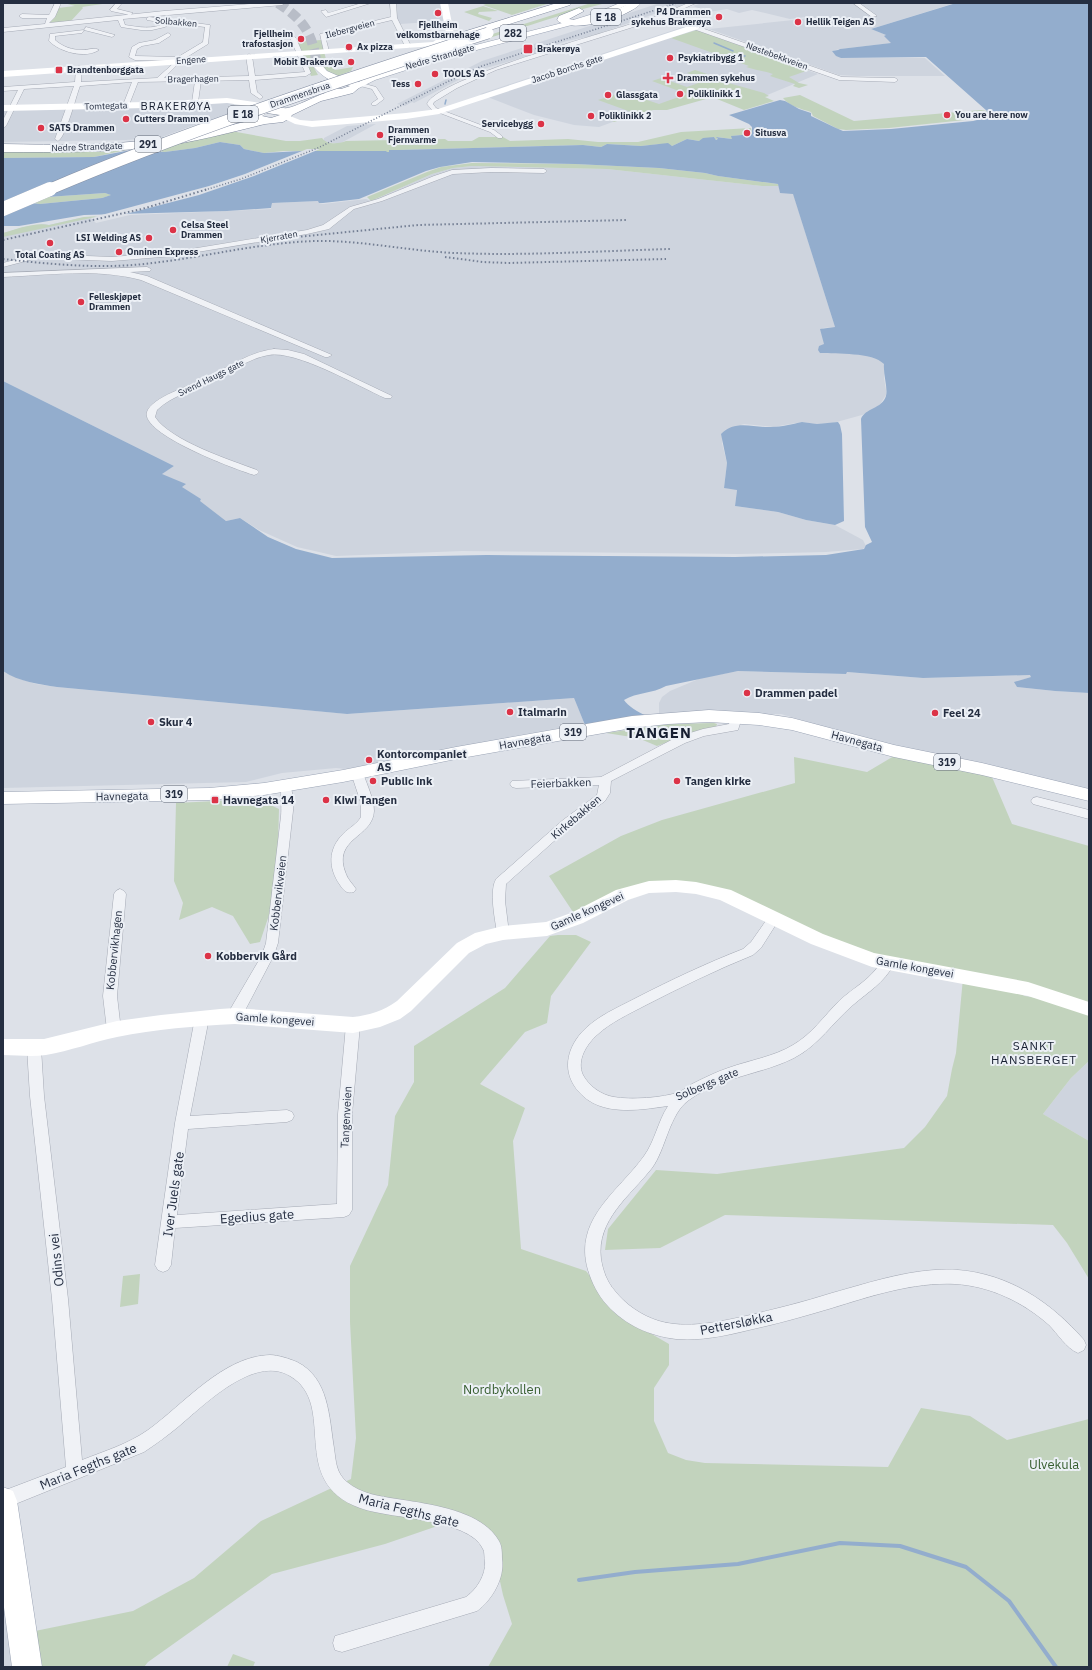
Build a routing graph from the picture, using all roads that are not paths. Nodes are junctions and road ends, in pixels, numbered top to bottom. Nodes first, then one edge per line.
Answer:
1 (58, 3) edge
2 (119, 3) edge
3 (218, 3) edge
4 (282, 3) edge
5 (368, 3) edge
6 (393, 3) edge
7 (444, 3) edge
8 (567, 3) edge
9 (610, 3) edge
10 (627, 3) edge
11 (636, 3) edge
12 (693, 3) edge
13 (856, 3) edge
14 (252, 4) edge
15 (584, 6) edge
16 (223, 8) junction
17 (324, 11) dead end
18 (22, 16) dead end
19 (143, 16) junction
20 (662, 16) junction
21 (874, 16) dead end
22 (52, 17) junction
23 (120, 18) junction
24 (394, 18) junction
25 (84, 22) junction
26 (170, 22) junction
27 (543, 23) junction
28 (573, 23) junction
29 (46, 26) junction
30 (695, 27) junction
31 (86, 29) junction
32 (3, 30) edge
33 (112, 35) dead end
34 (168, 35) dead end
35 (484, 36) junction
36 (293, 38) dead end
37 (505, 40) junction
38 (408, 46) junction
39 (96, 50) dead end
40 (326, 51) junction
41 (299, 53) junction
42 (249, 56) junction
43 (179, 60) junction
44 (79, 68) junction
45 (390, 68) junction
46 (3, 74) edge
47 (198, 78) junction
48 (253, 78) junction
49 (160, 79) junction
50 (136, 80) junction
51 (895, 80) dead end
52 (9, 82) edge
53 (78, 83) junction
54 (351, 84) junction
55 (22, 87) junction
56 (325, 87) junction
57 (340, 92) junction
58 (196, 102) junction
59 (374, 104) dead end
60 (126, 105) junction
61 (70, 107) junction
62 (7, 108) edge
63 (439, 111) junction
64 (269, 112) junction
65 (3, 126) edge
66 (500, 137) dead end
67 (58, 139) dead end
68 (3, 144) edge
69 (3, 148) edge
70 (544, 172) dead end
71 (3, 205) edge
72 (3, 210) edge
73 (3, 265) edge
74 (147, 269) dead end
75 (106, 271) junction
76 (3, 275) edge
77 (328, 356) dead end
78 (388, 396) dead end
79 (254, 472) dead end
80 (736, 717) junction
81 (357, 773) junction
82 (605, 781) junction
83 (516, 784) dead end
84 (286, 786) junction
85 (1089, 795) edge
86 (3, 798) edge
87 (1037, 801) dead end
88 (1089, 815) edge
89 (350, 889) dead end
90 (120, 894) dead end
91 (774, 918) junction
92 (503, 933) junction
93 (886, 964) junction
94 (1089, 1009) edge
95 (235, 1016) junction
96 (202, 1018) junction
97 (353, 1025) junction
98 (114, 1030) junction
99 (3, 1047) edge
100 (34, 1048) junction
101 (682, 1097) junction
102 (288, 1116) dead end
103 (182, 1123) junction
104 (344, 1210) joint
105 (169, 1222) junction
106 (163, 1265) dead end
107 (1078, 1345) dead end
108 (75, 1472) junction
109 (3, 1500) edge
110 (342, 1643) dead end
111 (27, 1667) edge

1 - 22 street
2 - 19 street
3 - 16 street
4 - 14 street, Solbakken
5 - 17 street
6 - 24 street
7 - 38 main road, Engene
8 - 45 highway
9 - 15 main road, 282
10 - 28 main road, Nedre Strandgate
11 - 28 highway, E 18
12 - 20 street
13 - 21 street
14 - 16 street, Solbakken
15 - 27 main road, 282
15 - 28 highway, E 18
15 - 35 highway, E 18
16 - 19 street, Solbakken
18 - 22 street
19 - 23 street
19 - 26 street, Solbakken
20 - 30 street, Nøstebekkveien
20 - 63 street
22 - 29 street
23 - 25 street
23 - 26 street
24 - 38 street
24 - 40 street, Ilebergveien
25 - 29 street
25 - 31 street
26 - 43 street, Solbakken
27 - 35 main road, Nedre Strandgate / 282
27 - 37 main road, 282
28 - 37 main road, Nedre Strandgate / E 18
29 - 32 street
30 - 51 street, Nøstebekkveien
30 - 63 main road, Jacob Borchs gate
31 - 33 street
31 - 39 street
34 - 43 street, Solbakken
35 - 37 main road, 282
35 - 45 main road, Nedre Strandgate / 282
35 - 71 highway, Drammensbrua / E 18, bridge
35 - 72 highway, Drammensbrua / E 18, bridge
36 - 41 street
37 - 54 main road, Nedre Strandgate / E 18
38 - 40 main road, Engene
40 - 41 main road, Engene
41 - 42 main road, Engene
41 - 48 street, Bragerhagen
42 - 43 main road, Engene
42 - 48 street
43 - 44 main road, Engene
43 - 49 street, Solbakken
44 - 52 main road, Engene
44 - 53 street
45 - 54 main road, Nedre Strandgate
46 - 52 main road, Engene
47 - 48 street, Bragerhagen
47 - 49 street, Bragerhagen
47 - 58 street
48 - 64 street
49 - 50 street, Bragerhagen
50 - 53 street, Bragerhagen
50 - 60 street
52 - 55 street, Bragerhagen
53 - 55 street, Bragerhagen
53 - 61 street
54 - 56 highway, 291
54 - 56 main road
54 - 57 highway, 291
54 - 59 street
55 - 62 street
56 - 57 highway, 291
56 - 64 highway, Nedre Strandgate / 291
57 - 64 highway, Nedre Strandgate / 291
58 - 60 main road, Tomtegata
58 - 64 main road, Tomtegata
60 - 61 main road, Tomtegata
61 - 62 main road, Tomtegata
61 - 67 street
62 - 65 street
63 - 64 main road, Jacob Borchs gate
63 - 64 main road, Jacob Borchs gate
63 - 66 street
64 - 68 highway, Nedre Strandgate / 291
64 - 69 highway, Nedre Strandgate / 291
70 - 73 street, Kjerraten
74 - 75 street
75 - 76 street
75 - 77 street
78 - 79 street, Svend Haugs gate
80 - 81 main road, Havnegata / 319
80 - 82 street, Kirkebakken
80 - 85 main road, Havnegata / 319
81 - 84 main road, Havnegata / 319
81 - 89 street
82 - 83 street, Feierbakken
82 - 92 street, Kirkebakken
84 - 86 main road, Havnegata / 319
84 - 95 street, Kobbervikveien
87 - 88 street
90 - 98 street, Kobbervikhagen
91 - 92 main road, Gamle kongevei
91 - 93 main road, Gamle kongevei
91 - 101 street, Solbergs gate
92 - 97 main road, Gamle kongevei
93 - 94 main road, Gamle kongevei
93 - 101 street, Solbergs gate
95 - 96 main road, Gamle kongevei
95 - 97 main road, Gamle kongevei
96 - 98 main road, Gamle kongevei
96 - 103 street, Iver Juels gate
97 - 104 street, Tangenveien
98 - 100 main road, Gamle kongevei
99 - 100 main road, Gamle kongevei
100 - 108 street, Odins vei
101 - 107 street, Pettersløkka
102 - 103 street
103 - 105 street, Iver Juels gate
104 - 105 street, Egedius gate
105 - 106 street, Iver Juels gate
108 - 109 street, Maria Fegths gate
108 - 110 street, Maria Fegths gate
109 - 111 main road

